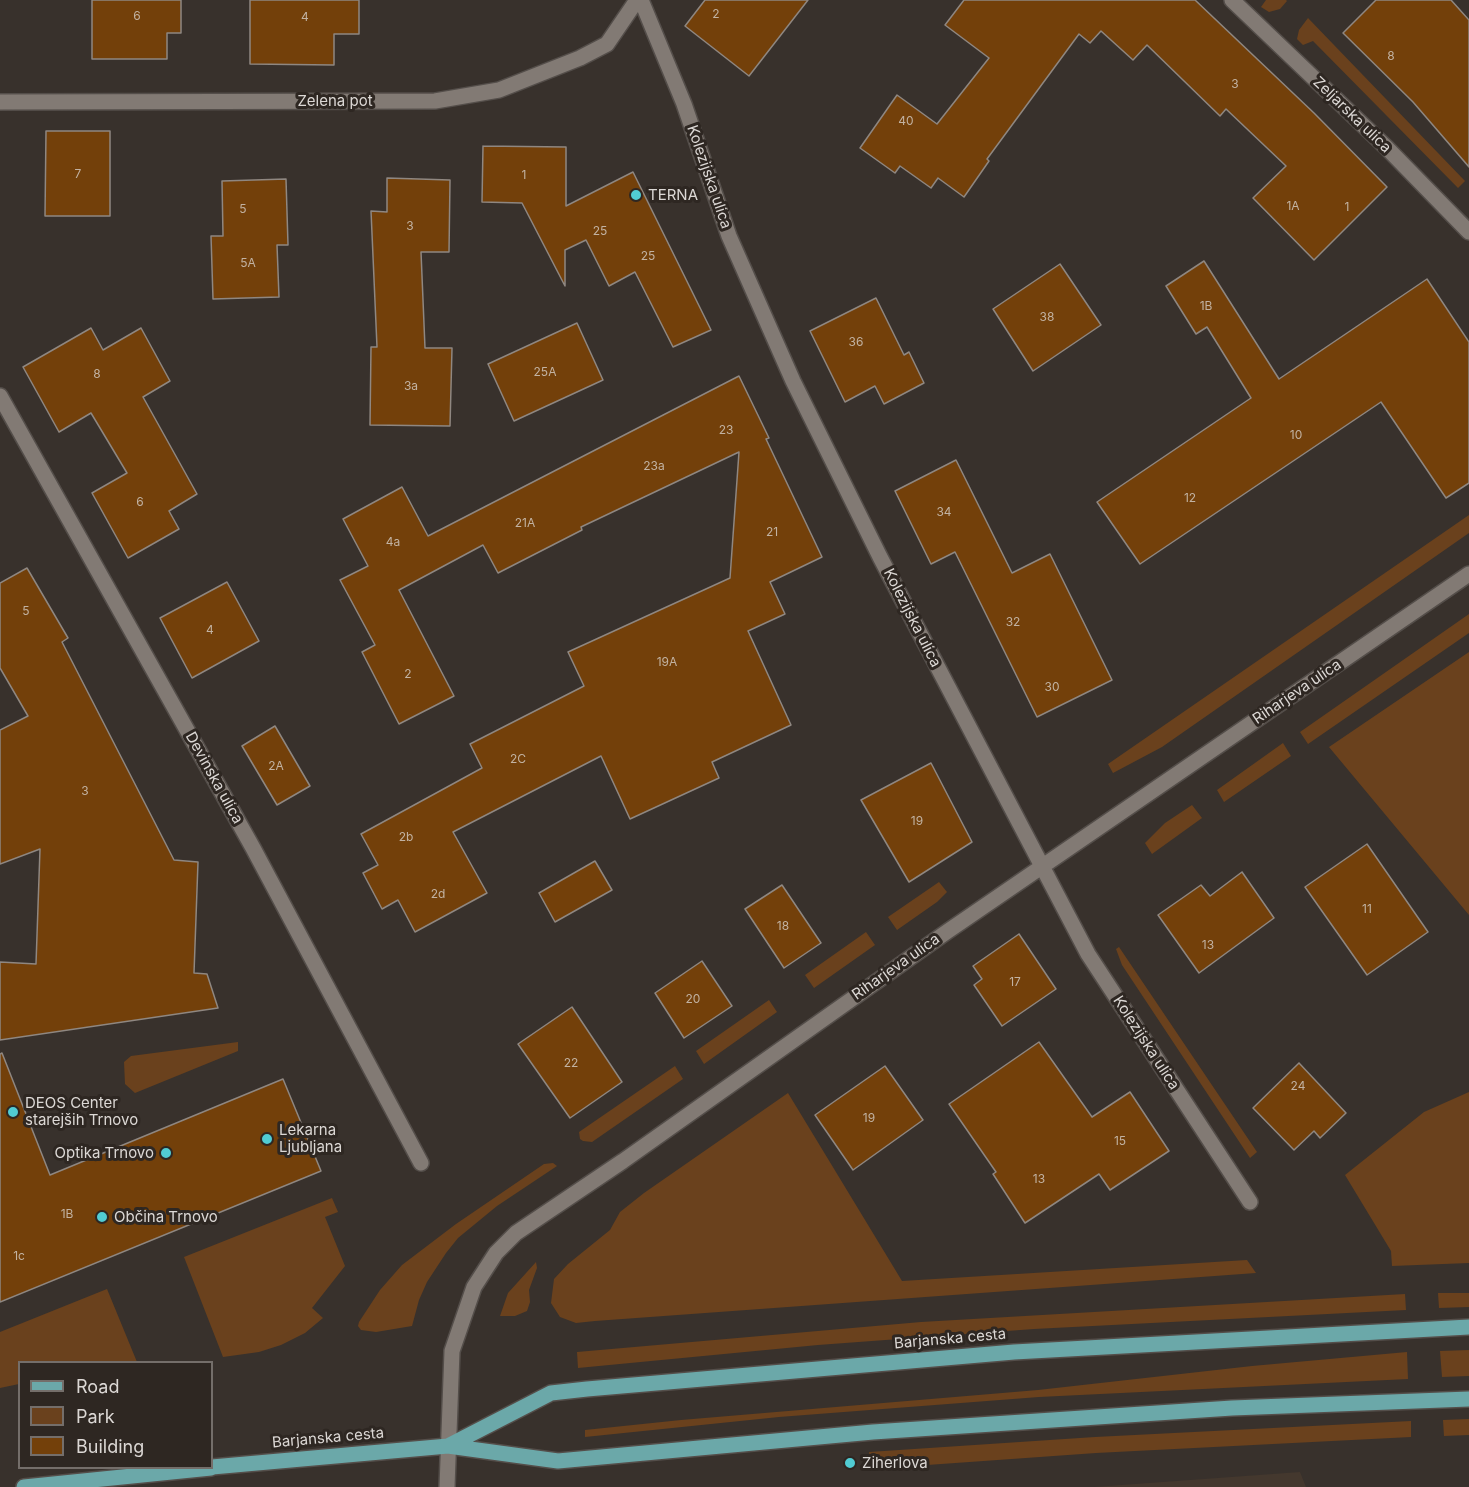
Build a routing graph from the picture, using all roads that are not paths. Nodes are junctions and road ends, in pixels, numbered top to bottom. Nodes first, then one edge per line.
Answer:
1 (639, 0) edge
2 (1232, 0) edge
3 (0, 102) edge
4 (1469, 232) edge
5 (0, 396) edge
6 (1469, 574) edge
7 (1041, 867) junction
8 (421, 1163) dead end
9 (1250, 1202) dead end
10 (1469, 1328) edge
11 (1469, 1399) edge
12 (448, 1446) junction
13 (213, 1467) edge
14 (192, 1469) edge
15 (24, 1487) edge
16 (447, 1487) edge

1 - 3 street, Zelena pot
1 - 7 street, Kolezijska ulica
2 - 4 street, Zeljarska ulica
5 - 8 street, Devinska ulica
6 - 7 street, Riharjeva ulica
7 - 9 street, Kolezijska ulica
7 - 12 street, Riharjeva ulica
10 - 12 main road, Barjanska cesta
11 - 12 main road, Barjanska cesta
12 - 13 main road, Barjanska cesta
12 - 16 street, Riharjeva ulica
14 - 15 main road, Barjanska cesta

